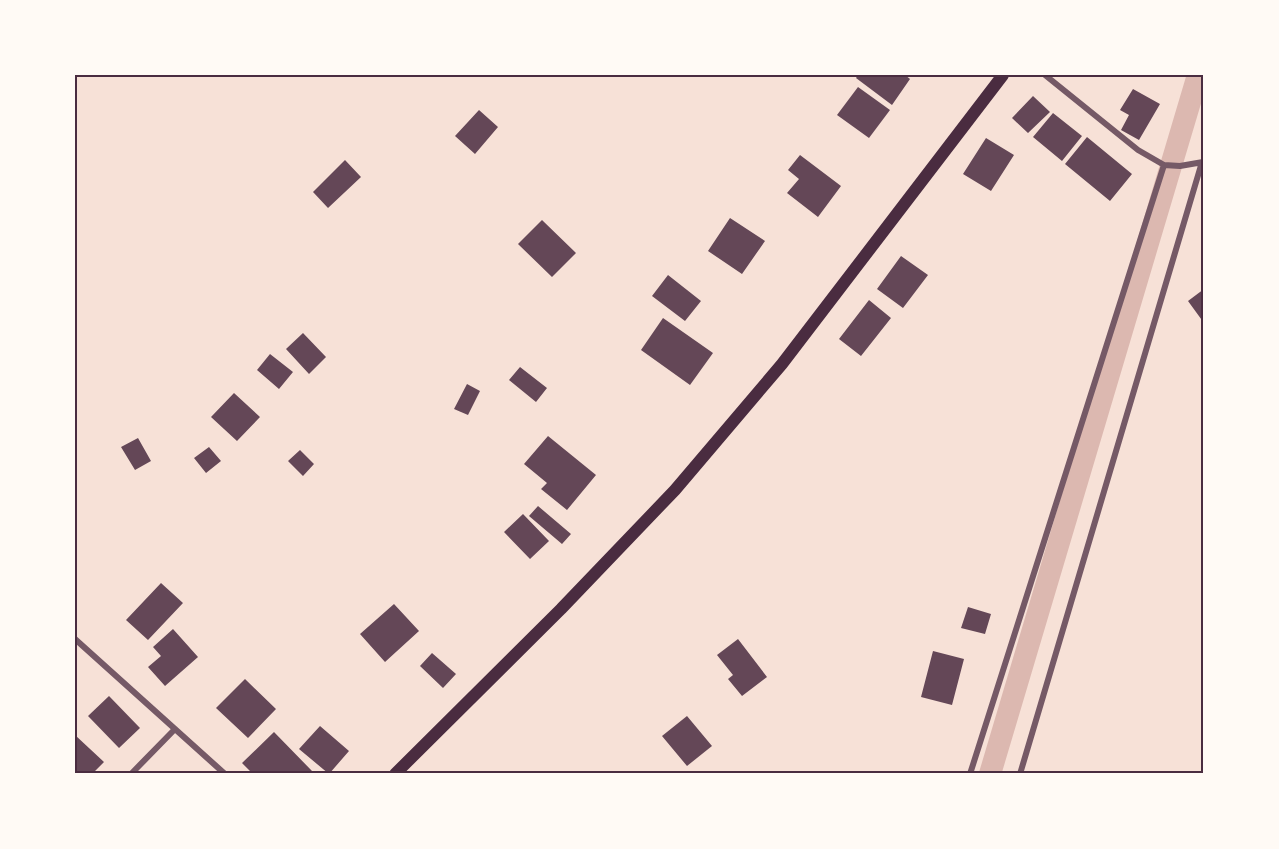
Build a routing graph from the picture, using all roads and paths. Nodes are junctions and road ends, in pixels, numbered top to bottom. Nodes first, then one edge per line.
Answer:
1 (1003, 75) edge
2 (1045, 75) edge
3 (1203, 162) edge
4 (1166, 165) junction
5 (75, 639) edge
6 (175, 729) junction
7 (131, 774) edge
8 (225, 774) edge
9 (395, 774) edge
10 (970, 774) edge
11 (1020, 774) edge

1 - 9 main road
2 - 4 street
3 - 4 street
3 - 11 street
4 - 10 street
5 - 6 street
6 - 7 street
6 - 8 street

